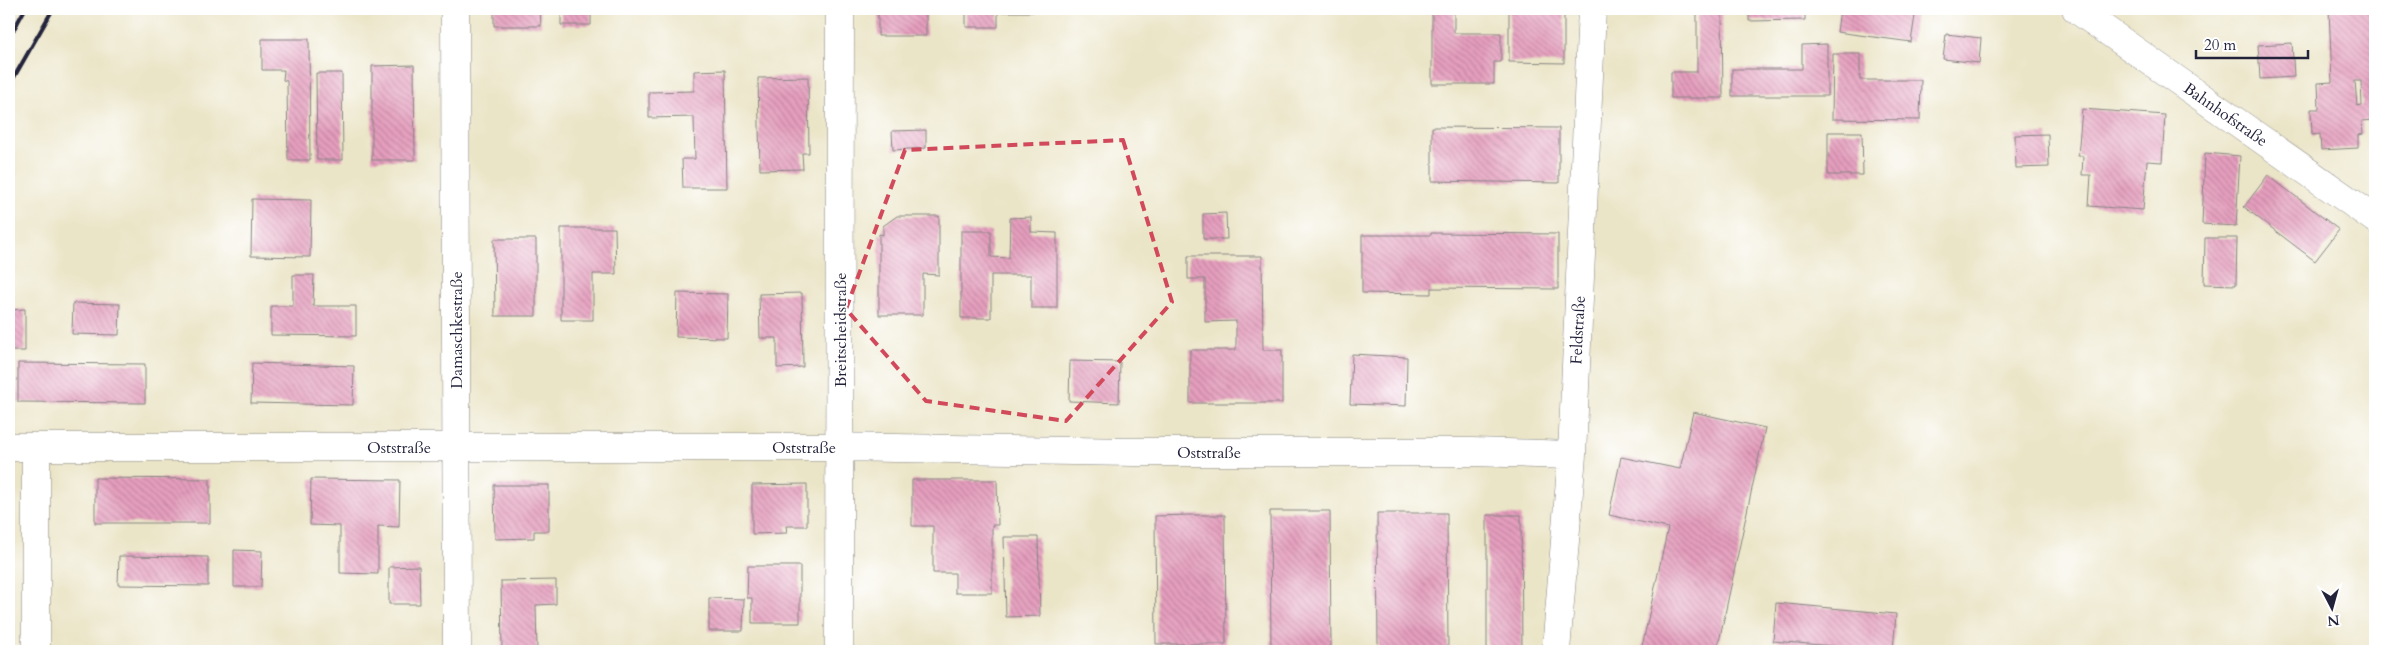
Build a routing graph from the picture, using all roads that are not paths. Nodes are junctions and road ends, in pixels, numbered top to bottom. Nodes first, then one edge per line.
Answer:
1 (455, 9) edge
2 (840, 9) edge
3 (1592, 9) edge
4 (2076, 9) edge
5 (2375, 219) edge
6 (456, 447) junction
7 (839, 447) junction
8 (9, 448) edge
9 (36, 448) junction
10 (1572, 455) junction
11 (36, 651) edge
12 (458, 651) edge
13 (839, 651) edge
14 (1556, 651) edge

1 - 6 street, Damaschkestraße
2 - 7 street, Breitscheidstraße
3 - 10 street, Feldstraße
4 - 5 street, Bahnhofstraße
6 - 7 street, Oststraße
6 - 9 street, Oststraße
6 - 12 street, Damaschkestraße
7 - 10 street, Oststraße
7 - 13 street, Breitscheidstraße
8 - 9 street, Oststraße
9 - 11 street
10 - 14 street, Feldstraße

